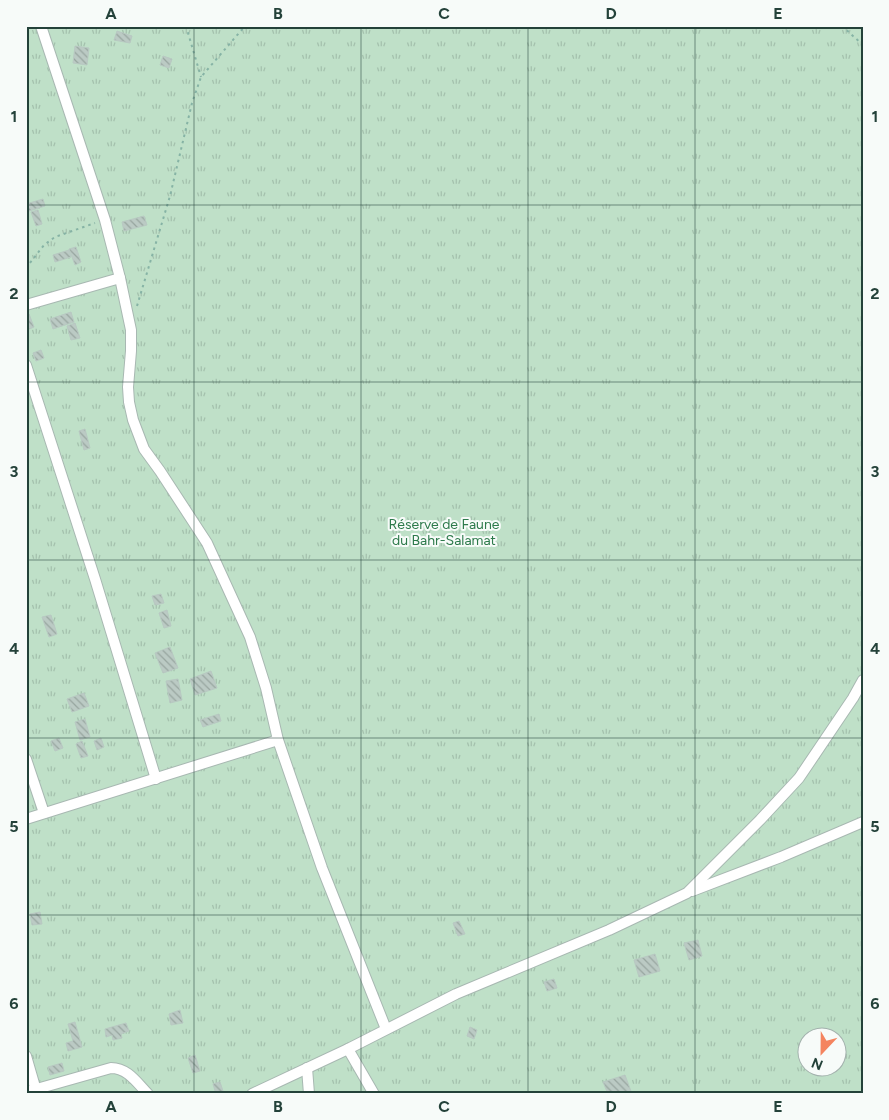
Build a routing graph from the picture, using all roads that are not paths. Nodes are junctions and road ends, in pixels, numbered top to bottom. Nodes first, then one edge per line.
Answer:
1 (41, 26) edge
2 (120, 278) junction
3 (26, 304) edge
4 (26, 365) edge
5 (863, 680) edge
6 (278, 740) junction
7 (26, 759) edge
8 (156, 779) junction
9 (44, 813) junction
10 (26, 819) edge
11 (863, 822) edge
12 (687, 893) junction
13 (386, 1029) junction
14 (348, 1049) junction
15 (26, 1056) edge
16 (307, 1068) junction
17 (33, 1092) edge
18 (148, 1094) edge
19 (252, 1094) edge
20 (309, 1094) edge
21 (374, 1094) edge

1 - 2 street
2 - 3 street
2 - 6 street
4 - 8 street
5 - 12 street
6 - 8 street
6 - 13 street
7 - 9 street
8 - 9 street
9 - 10 street
11 - 12 street
12 - 13 street
13 - 14 street
14 - 16 street
14 - 21 street
15 - 17 street
16 - 19 street
16 - 20 street
17 - 18 street

